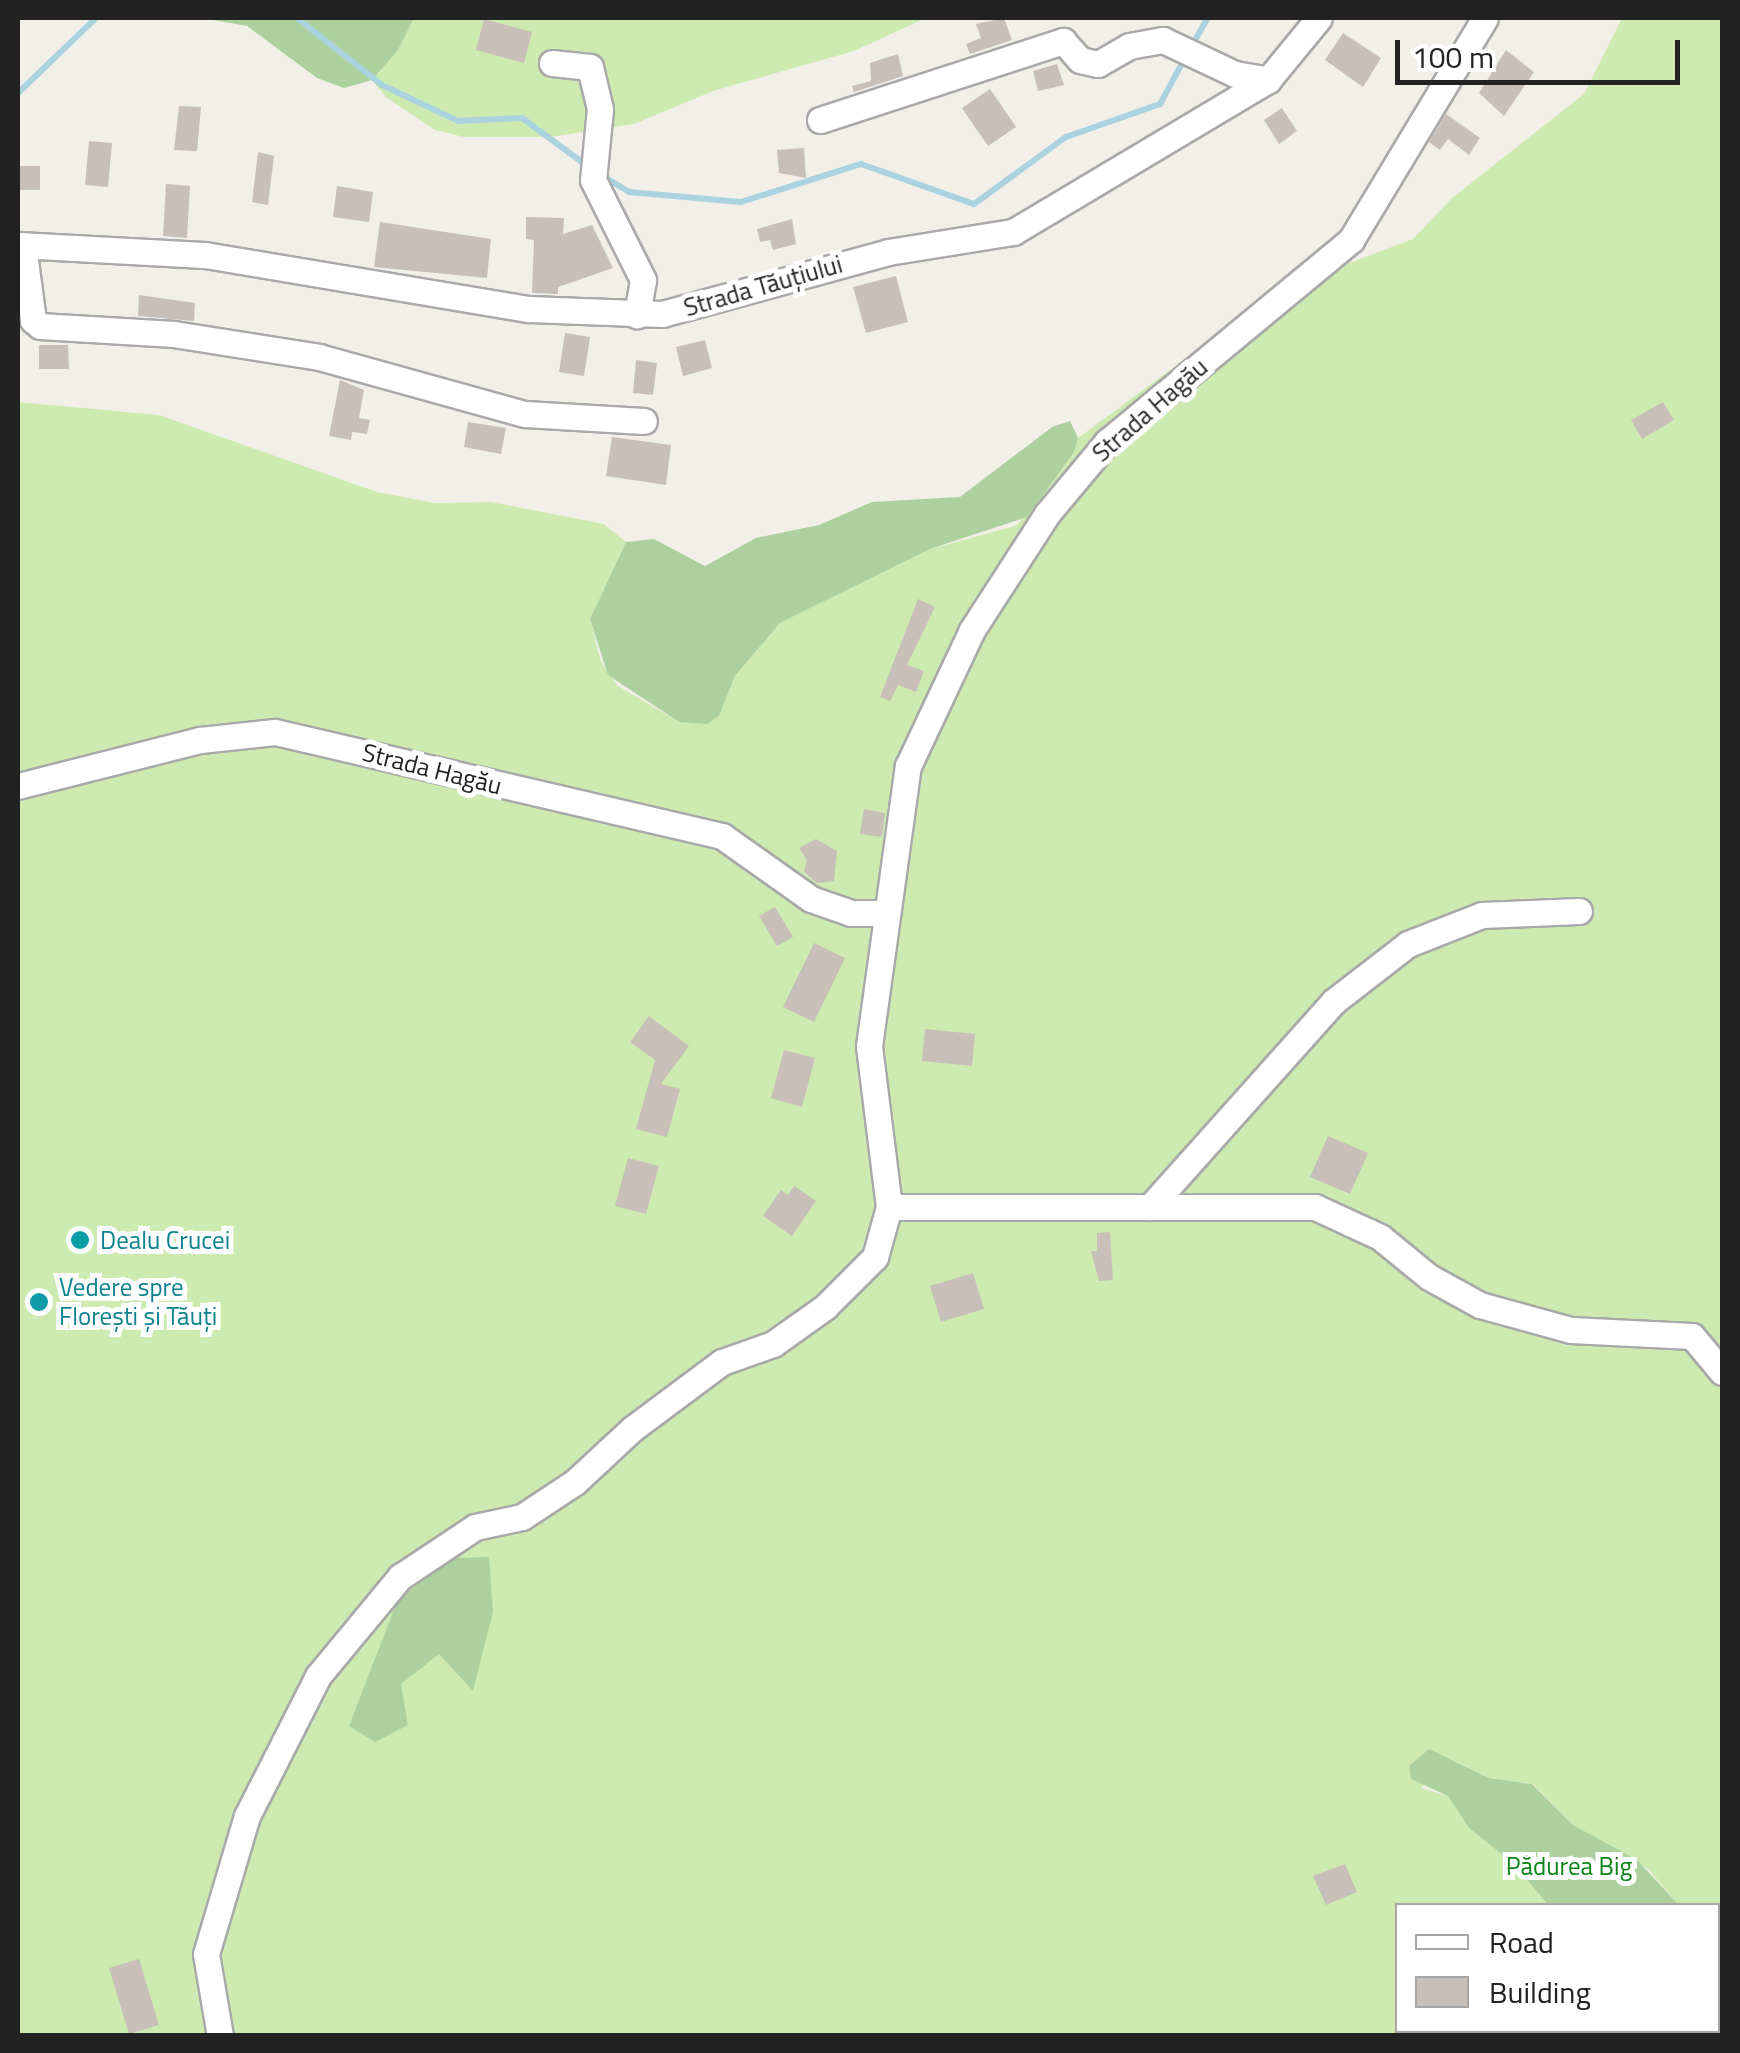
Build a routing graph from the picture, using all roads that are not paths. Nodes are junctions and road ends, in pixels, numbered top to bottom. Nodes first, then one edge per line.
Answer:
1 (1319, 18) edge
2 (1485, 18) edge
3 (1063, 30) edge
4 (552, 62) dead end
5 (1268, 80) junction
6 (820, 120) dead end
7 (20, 246) edge
8 (637, 315) junction
9 (644, 421) dead end
10 (18, 786) edge
11 (1579, 911) dead end
12 (886, 913) junction
13 (890, 1207) junction
14 (1150, 1207) junction
15 (1722, 1372) edge
16 (220, 2036) edge

1 - 5 street, Strada Tăuțiului
2 - 12 street, Strada Hagău
3 - 5 street
3 - 6 street
4 - 8 street
5 - 8 street, Strada Tăuțiului
7 - 8 street, Strada Tăuțiului
7 - 9 street
10 - 12 street, Strada Hagău
11 - 14 street
12 - 13 street, Strada Hagău
13 - 14 street
13 - 16 street
14 - 15 street

